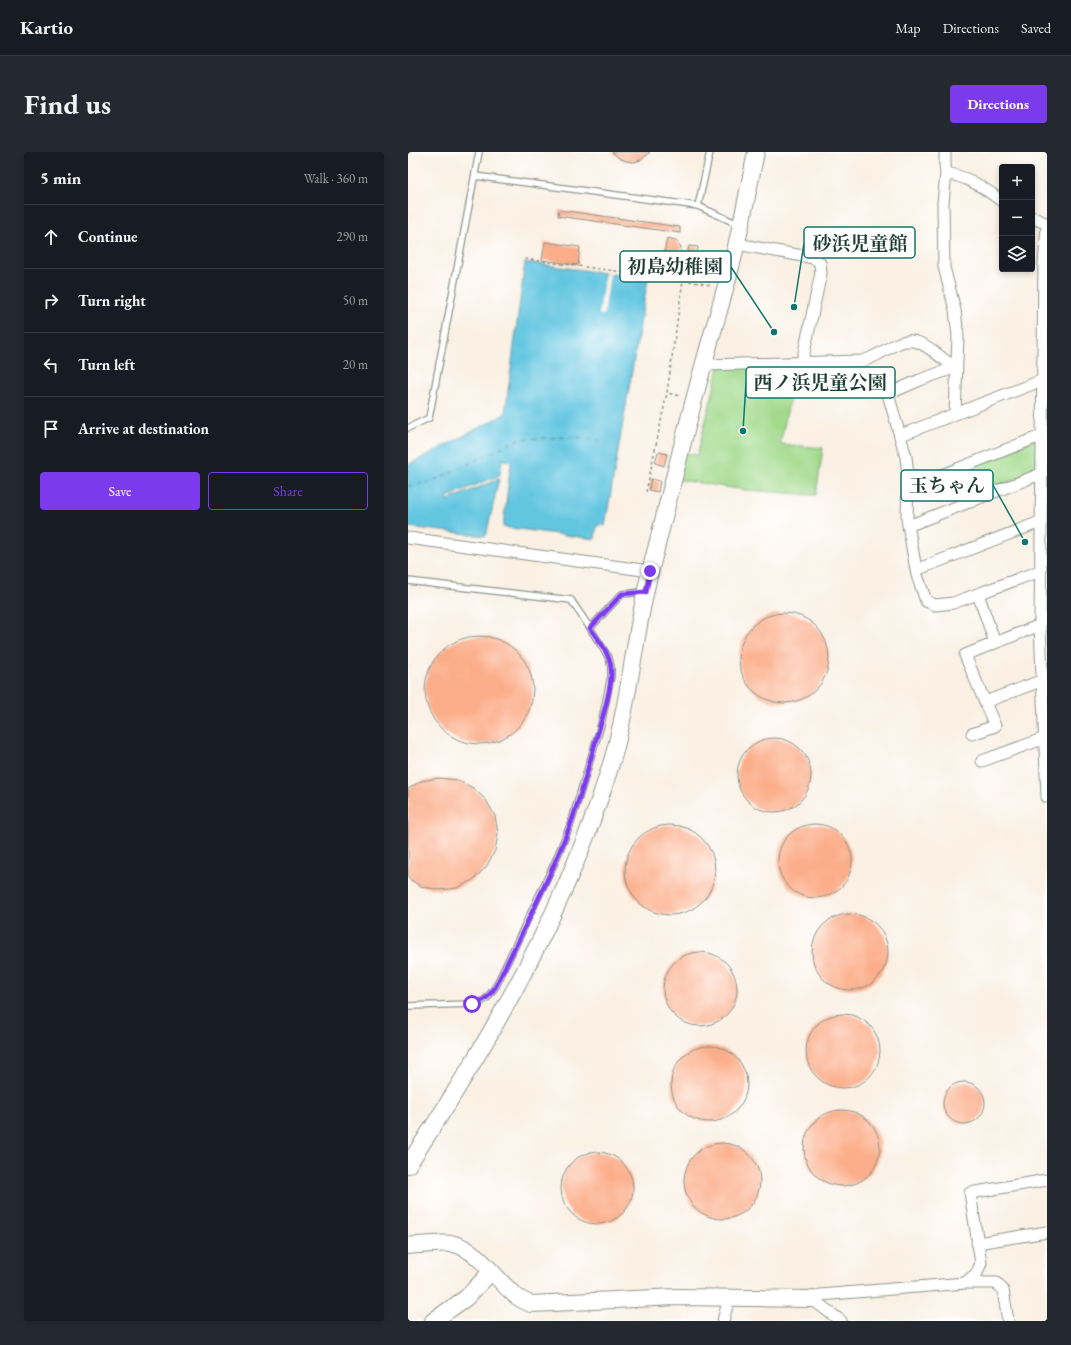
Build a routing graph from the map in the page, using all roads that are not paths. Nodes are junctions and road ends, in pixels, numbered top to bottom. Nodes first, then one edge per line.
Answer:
1 (479, 152) edge
2 (710, 152) edge
3 (756, 152) edge
4 (945, 152) edge
5 (946, 173) junction
6 (475, 176) junction
7 (1001, 200) edge
8 (698, 206) junction
9 (1035, 218) edge
10 (1047, 224) edge
11 (740, 225) junction
12 (1047, 227) edge
13 (737, 244) junction
14 (802, 362) junction
15 (704, 365) junction
16 (956, 367) junction
17 (1043, 380) junction
18 (955, 414) junction
19 (408, 428) edge
20 (901, 435) junction
21 (1043, 435) junction
22 (960, 468) junction
23 (1042, 473) junction
24 (942, 475) dead end
25 (970, 502) junction
26 (1040, 522) junction
27 (908, 526) junction
28 (408, 538) edge
29 (916, 570) junction
30 (650, 571) junction
31 (1040, 571) junction
32 (408, 581) edge
33 (646, 592) junction
34 (978, 594) junction
35 (1040, 625) junction
36 (590, 628) junction
37 (995, 643) junction
38 (1043, 680) junction
39 (985, 702) junction
40 (972, 734) dead end
41 (1045, 738) junction
42 (982, 762) dead end
43 (1047, 798) edge
44 (408, 1006) edge
45 (408, 1165) edge
46 (1047, 1180) edge
47 (1047, 1232) edge
48 (978, 1243) junction
49 (408, 1246) edge
50 (491, 1272) junction
51 (965, 1283) junction
52 (729, 1298) junction
53 (812, 1299) junction
54 (433, 1321) edge
55 (724, 1321) edge
56 (841, 1321) edge
57 (1008, 1321) edge

1 - 6 lane
2 - 8 lane
3 - 11 street
4 - 5 street
5 - 7 street
5 - 16 street
6 - 8 lane
6 - 19 lane
8 - 11 lane
9 - 10 street
11 - 13 street
12 - 17 street
13 - 14 street
13 - 15 street
14 - 15 street
14 - 16 street
15 - 30 street
16 - 18 street
16 - 20 street
17 - 18 street
17 - 21 street
18 - 20 street
20 - 27 street
21 - 22 street
21 - 23 street
22 - 24 street
22 - 25 street
23 - 25 street
23 - 26 street
25 - 27 street
26 - 29 street
26 - 31 street
27 - 29 street
28 - 30 street
29 - 34 street
30 - 33 street
31 - 34 street
31 - 35 street
32 - 36 lane
33 - 36 lane
33 - 45 street
34 - 37 street
35 - 37 street
35 - 38 street
36 - 44 lane
37 - 39 street
38 - 39 street
38 - 41 street
39 - 40 street
41 - 42 street
41 - 43 street
46 - 48 street
47 - 48 street
48 - 51 street
49 - 50 street
50 - 52 street
50 - 54 street
51 - 53 street
51 - 57 street
52 - 53 street
52 - 55 street
53 - 56 street

